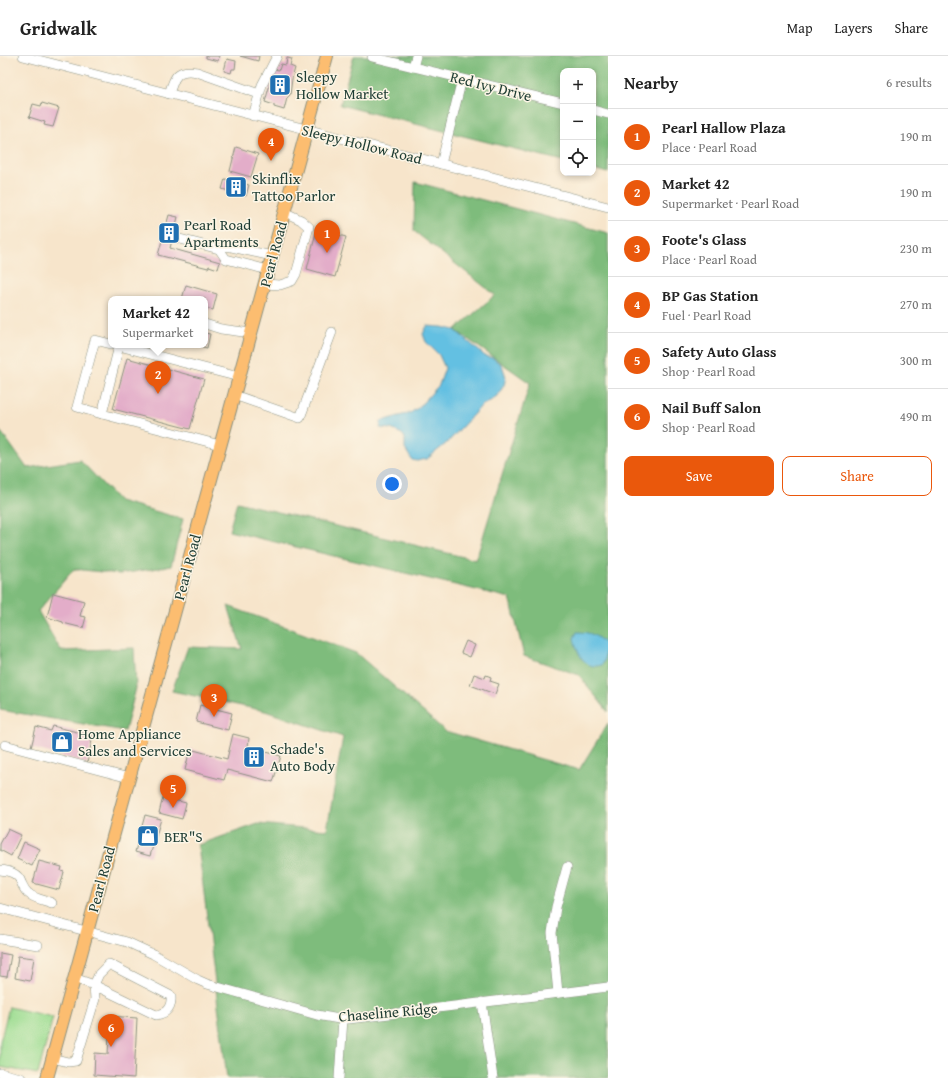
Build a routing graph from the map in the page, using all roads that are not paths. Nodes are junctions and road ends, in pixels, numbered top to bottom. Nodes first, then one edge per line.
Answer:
1 (23, 56) edge
2 (277, 56) edge
3 (327, 56) edge
4 (416, 56) edge
5 (372, 57) dead end
6 (413, 67) junction
7 (462, 79) junction
8 (169, 94) junction
9 (258, 94) junction
10 (560, 102) edge
11 (596, 111) edge
12 (608, 114) edge
13 (253, 116) junction
14 (307, 130) junction
15 (441, 164) junction
16 (608, 207) edge
17 (284, 212) junction
18 (180, 239) dead end
19 (219, 249) junction
20 (272, 256) junction
21 (268, 270) junction
22 (264, 284) junction
23 (208, 325) edge
24 (332, 332) dead end
25 (251, 333) junction
26 (108, 343) edge
27 (117, 348) edge
28 (130, 348) edge
29 (239, 376) junction
30 (234, 395) junction
31 (102, 414) junction
32 (220, 445) junction
33 (5, 745) dead end
34 (129, 778) junction
35 (566, 867) dead end
36 (0, 870) edge
37 (52, 903) dead end
38 (0, 908) edge
39 (88, 931) junction
40 (0, 940) edge
41 (38, 945) dead end
42 (74, 978) junction
43 (94, 985) junction
44 (608, 987) edge
45 (558, 993) junction
46 (482, 1002) junction
47 (343, 1019) junction
48 (52, 1058) junction
49 (0, 1073) edge
50 (21, 1078) edge
51 (47, 1078) edge
52 (339, 1078) edge
53 (493, 1078) edge

1 - 8 street, Sleepy Hollow Road
2 - 9 street
3 - 14 main road, Pearl Road
4 - 6 street
5 - 6 street, Red Ivy Drive
6 - 7 street, Red Ivy Drive
7 - 10 street, Red Ivy Drive
7 - 15 street
8 - 9 street
8 - 13 street, Sleepy Hollow Road
9 - 13 street
11 - 12 street
13 - 14 street, Sleepy Hollow Road
14 - 15 street, Sleepy Hollow Road
14 - 17 main road, Pearl Road
15 - 16 street, Sleepy Hollow Road
17 - 20 main road, Pearl Road
17 - 22 street
18 - 19 street
19 - 20 street
19 - 21 street
20 - 21 main road, Pearl Road
21 - 22 main road, Pearl Road
22 - 25 main road, Pearl Road
23 - 25 street
24 - 30 street
25 - 29 main road, Pearl Road
26 - 31 street
27 - 31 street
28 - 29 street
29 - 30 main road, Pearl Road
30 - 32 main road, Pearl Road
31 - 32 street
32 - 34 main road, Pearl Road
33 - 34 street
34 - 39 main road, Pearl Road
35 - 45 street
36 - 37 street
38 - 39 street, Chaseline Ridge
39 - 42 main road, Pearl Road
39 - 47 street, Chaseline Ridge
40 - 41 street
42 - 43 street
42 - 48 main road, Pearl Road
43 - 43 street
43 - 48 street
44 - 45 street, Chaseline Ridge
45 - 46 street, Chaseline Ridge
46 - 47 street, Chaseline Ridge
46 - 53 street
47 - 52 street
48 - 51 main road, Pearl Road
49 - 50 street

